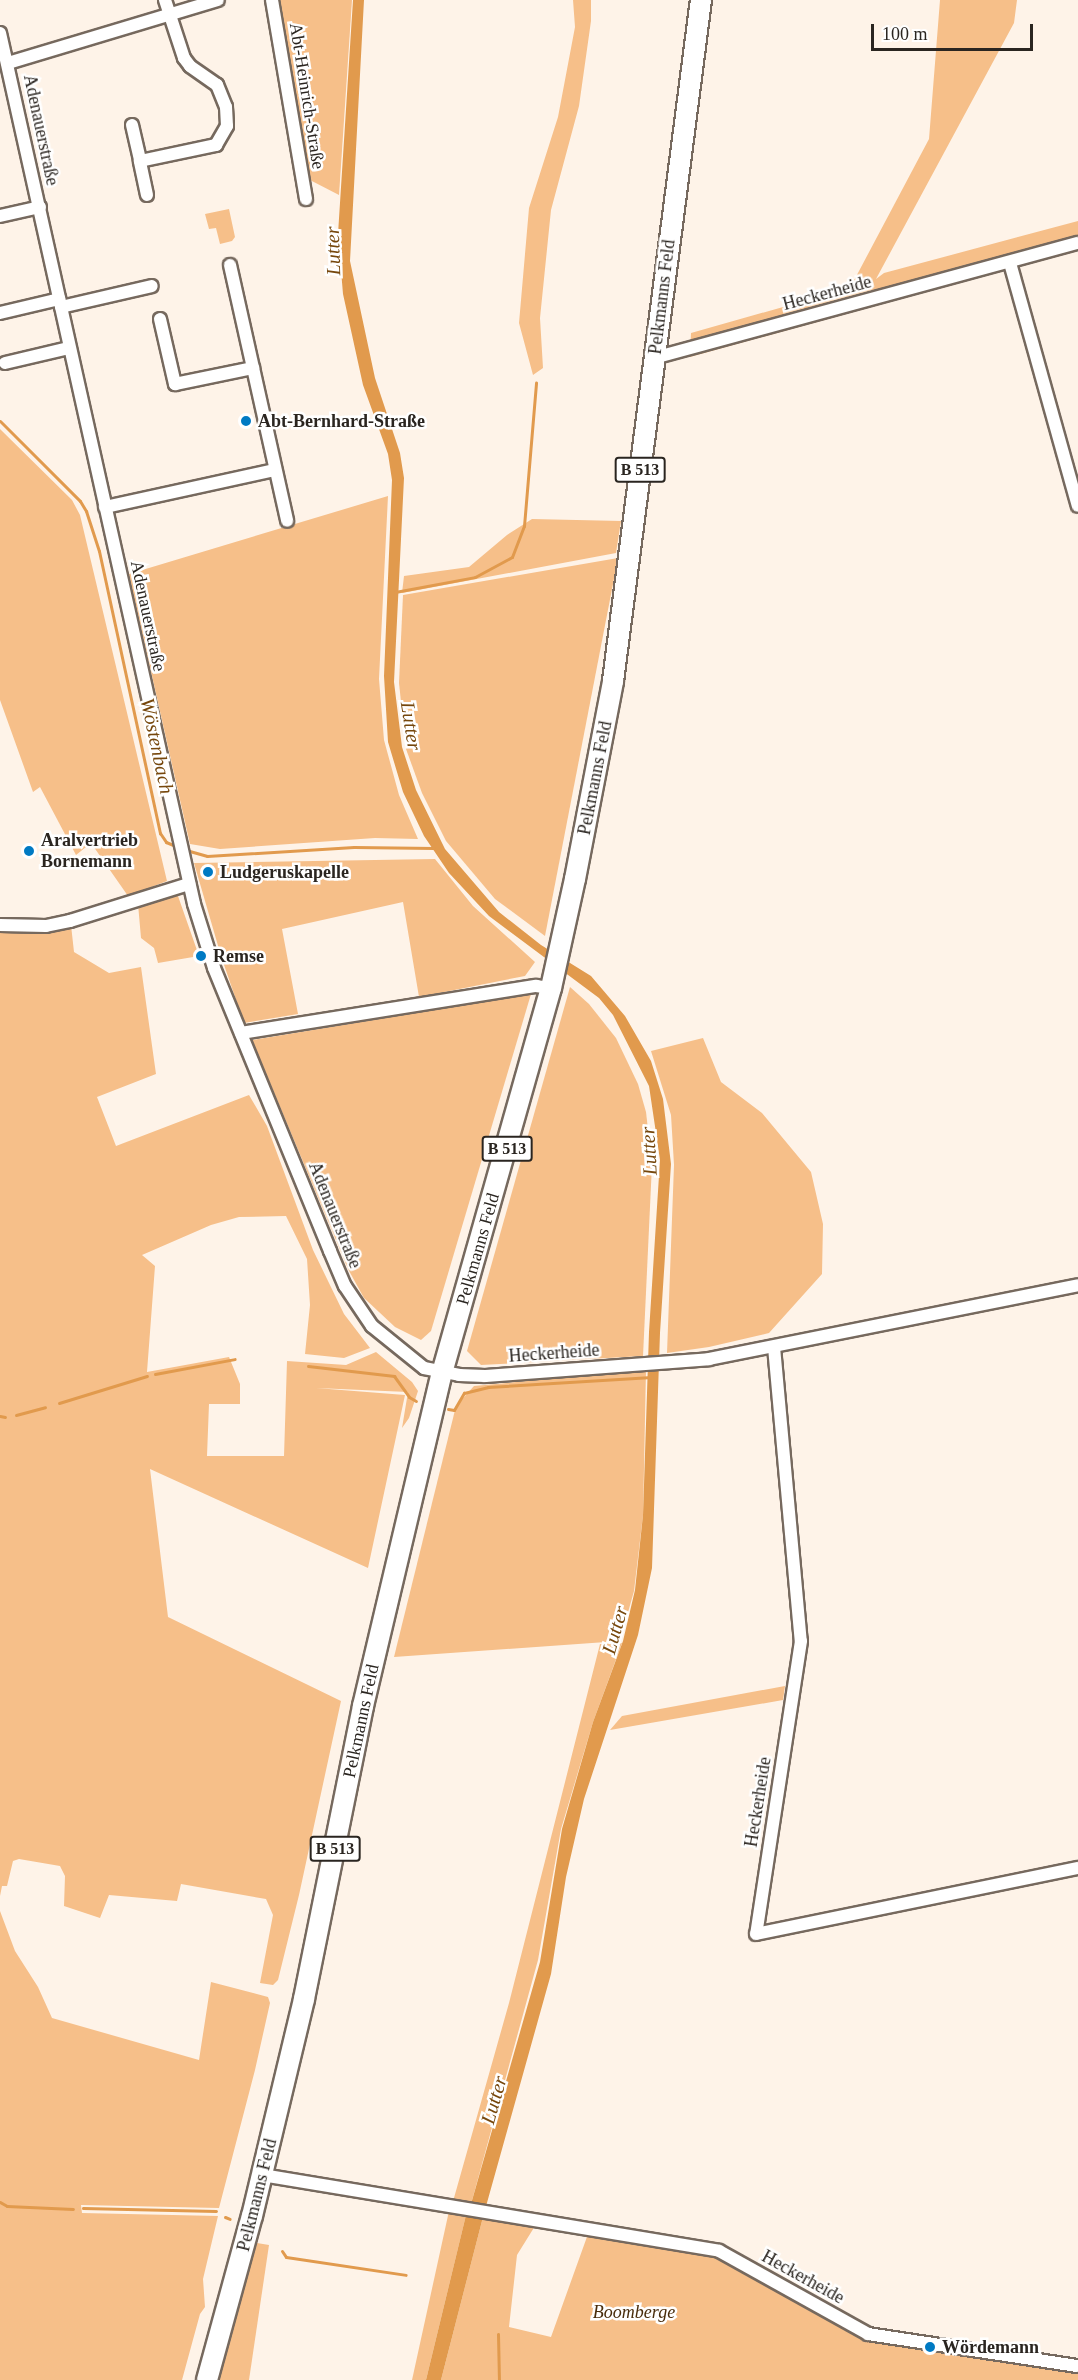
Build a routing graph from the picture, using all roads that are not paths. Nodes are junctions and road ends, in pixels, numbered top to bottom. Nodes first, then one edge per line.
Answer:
1 (165, 0) edge
2 (218, 0) edge
3 (272, 0) edge
4 (701, 0) edge
5 (170, 14) junction
6 (0, 33) edge
7 (8, 63) junction
8 (132, 125) dead end
9 (140, 161) junction
10 (147, 195) dead end
11 (306, 198) dead end
12 (39, 207) junction
13 (0, 216) edge
14 (1078, 243) edge
15 (1010, 263) junction
16 (230, 265) dead end
17 (152, 286) dead end
18 (60, 303) junction
19 (0, 313) edge
20 (160, 319) dead end
21 (69, 348) junction
22 (654, 358) junction
23 (5, 363) dead end
24 (253, 368) junction
25 (275, 470) junction
26 (1078, 506) edge
27 (105, 507) junction
28 (286, 521) dead end
29 (189, 884) junction
30 (0, 925) edge
31 (552, 982) junction
32 (241, 1033) junction
33 (1078, 1285) edge
34 (774, 1347) junction
35 (442, 1373) junction
36 (1078, 1868) edge
37 (262, 2175) junction
38 (1078, 2366) edge
39 (207, 2380) edge

1 - 5 street
2 - 5 street
3 - 11 street, Abt-Heinrich-Straße
4 - 22 main road, Pelkmanns Feld / B 513
5 - 7 street
5 - 9 street
6 - 7 street, Adenauerstraße
7 - 12 street, Adenauerstraße
8 - 9 street
9 - 10 street
12 - 13 street
12 - 18 street, Adenauerstraße
14 - 15 street, Heckerheide
15 - 22 street, Heckerheide
15 - 26 street
16 - 24 street
17 - 18 street
18 - 19 street
18 - 21 street, Adenauerstraße
20 - 24 street
21 - 23 street
21 - 27 street, Adenauerstraße
22 - 31 main road, Pelkmanns Feld / B 513
24 - 25 street
25 - 27 street
25 - 28 street
27 - 29 street, Adenauerstraße
29 - 30 street
29 - 32 street, Adenauerstraße
31 - 32 street
31 - 35 main road, Pelkmanns Feld / B 513
32 - 35 street, Adenauerstraße
33 - 34 street, Heckerheide
34 - 35 street, Heckerheide
34 - 36 street, Heckerheide
35 - 37 main road, Pelkmanns Feld / B 513
37 - 38 street, Heckerheide
37 - 39 main road, Pelkmanns Feld / B 513

